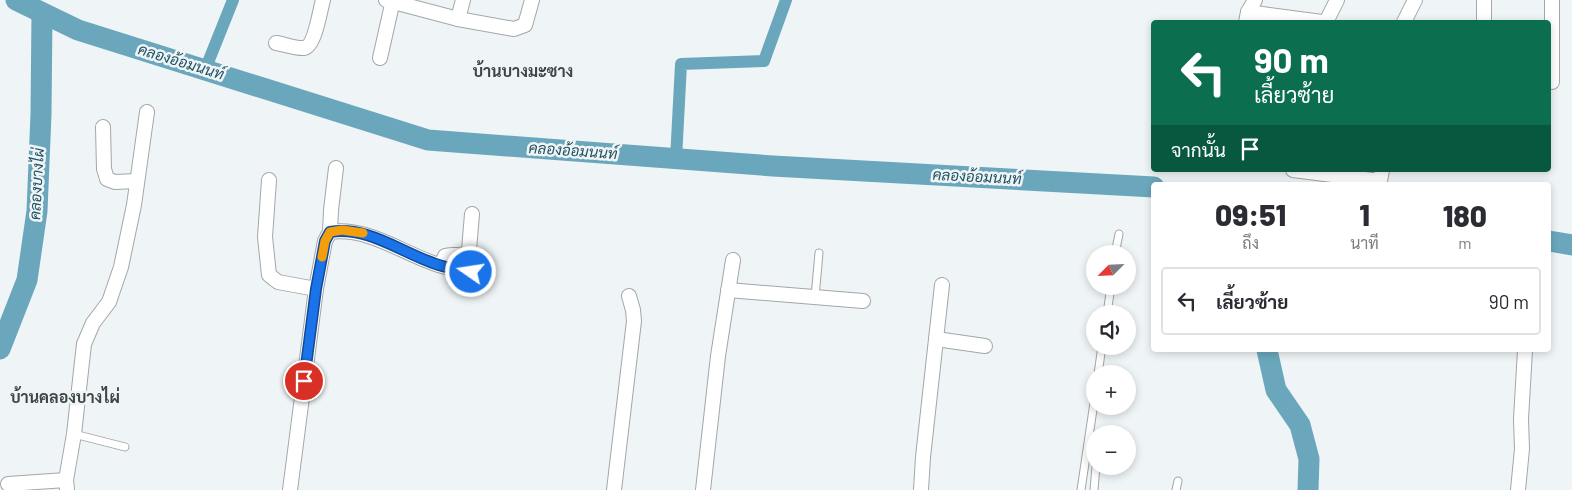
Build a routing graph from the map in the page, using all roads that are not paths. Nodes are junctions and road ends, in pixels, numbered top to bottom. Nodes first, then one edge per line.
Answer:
1 (322, 0) edge
2 (463, 0) edge
3 (532, 0) edge
4 (1255, 0) edge
5 (1337, 0) edge
6 (1415, 0) edge
7 (1484, 0) edge
8 (1552, 0) edge
9 (390, 1) edge
10 (1247, 18) edge
11 (458, 19) junction
12 (1284, 20) edge
13 (1327, 20) edge
14 (1405, 20) edge
15 (1484, 20) edge
16 (276, 43) dead end
17 (380, 58) dead end
18 (1552, 82) dead end
19 (147, 112) dead end
20 (103, 127) dead end
21 (336, 168) dead end
22 (1313, 172) edge
23 (1382, 172) edge
24 (269, 180) dead end
25 (136, 181) junction
26 (472, 214) dead end
27 (330, 232) junction
28 (1119, 234) dead end
29 (1117, 245) edge
30 (819, 253) dead end
31 (733, 260) dead end
32 (441, 265) junction
33 (471, 272) dead end
34 (942, 284) dead end
35 (316, 289) junction
36 (728, 290) junction
37 (628, 296) dead end
38 (816, 297) junction
39 (863, 301) dead end
40 (936, 339) junction
41 (985, 346) dead end
42 (1525, 352) edge
43 (1092, 415) edge
44 (74, 434) junction
45 (125, 447) dead end
46 (1095, 475) edge
47 (1178, 481) dead end
48 (8, 484) dead end
49 (66, 485) edge
50 (290, 490) edge
51 (614, 490) edge
52 (703, 490) edge
53 (921, 490) edge
54 (1081, 490) edge
55 (1094, 490) edge
56 (1176, 490) edge
57 (1518, 490) edge

1 - 16 street
2 - 11 street
3 - 11 street
4 - 10 street
5 - 13 street
6 - 14 street
7 - 15 street
8 - 18 street
9 - 11 street
9 - 17 street
10 - 12 street
19 - 25 street
20 - 25 street
21 - 27 street
22 - 23 street
24 - 35 street
25 - 44 street
26 - 32 street
27 - 32 street
27 - 35 street
28 - 29 lane
30 - 38 lane
31 - 36 street
32 - 33 street
34 - 40 street
35 - 50 street
36 - 38 street
36 - 52 street
37 - 51 street
38 - 39 street
40 - 41 street
40 - 53 street
42 - 57 street
43 - 54 lane
44 - 45 lane
44 - 49 street
46 - 55 lane
47 - 56 lane
48 - 49 street

